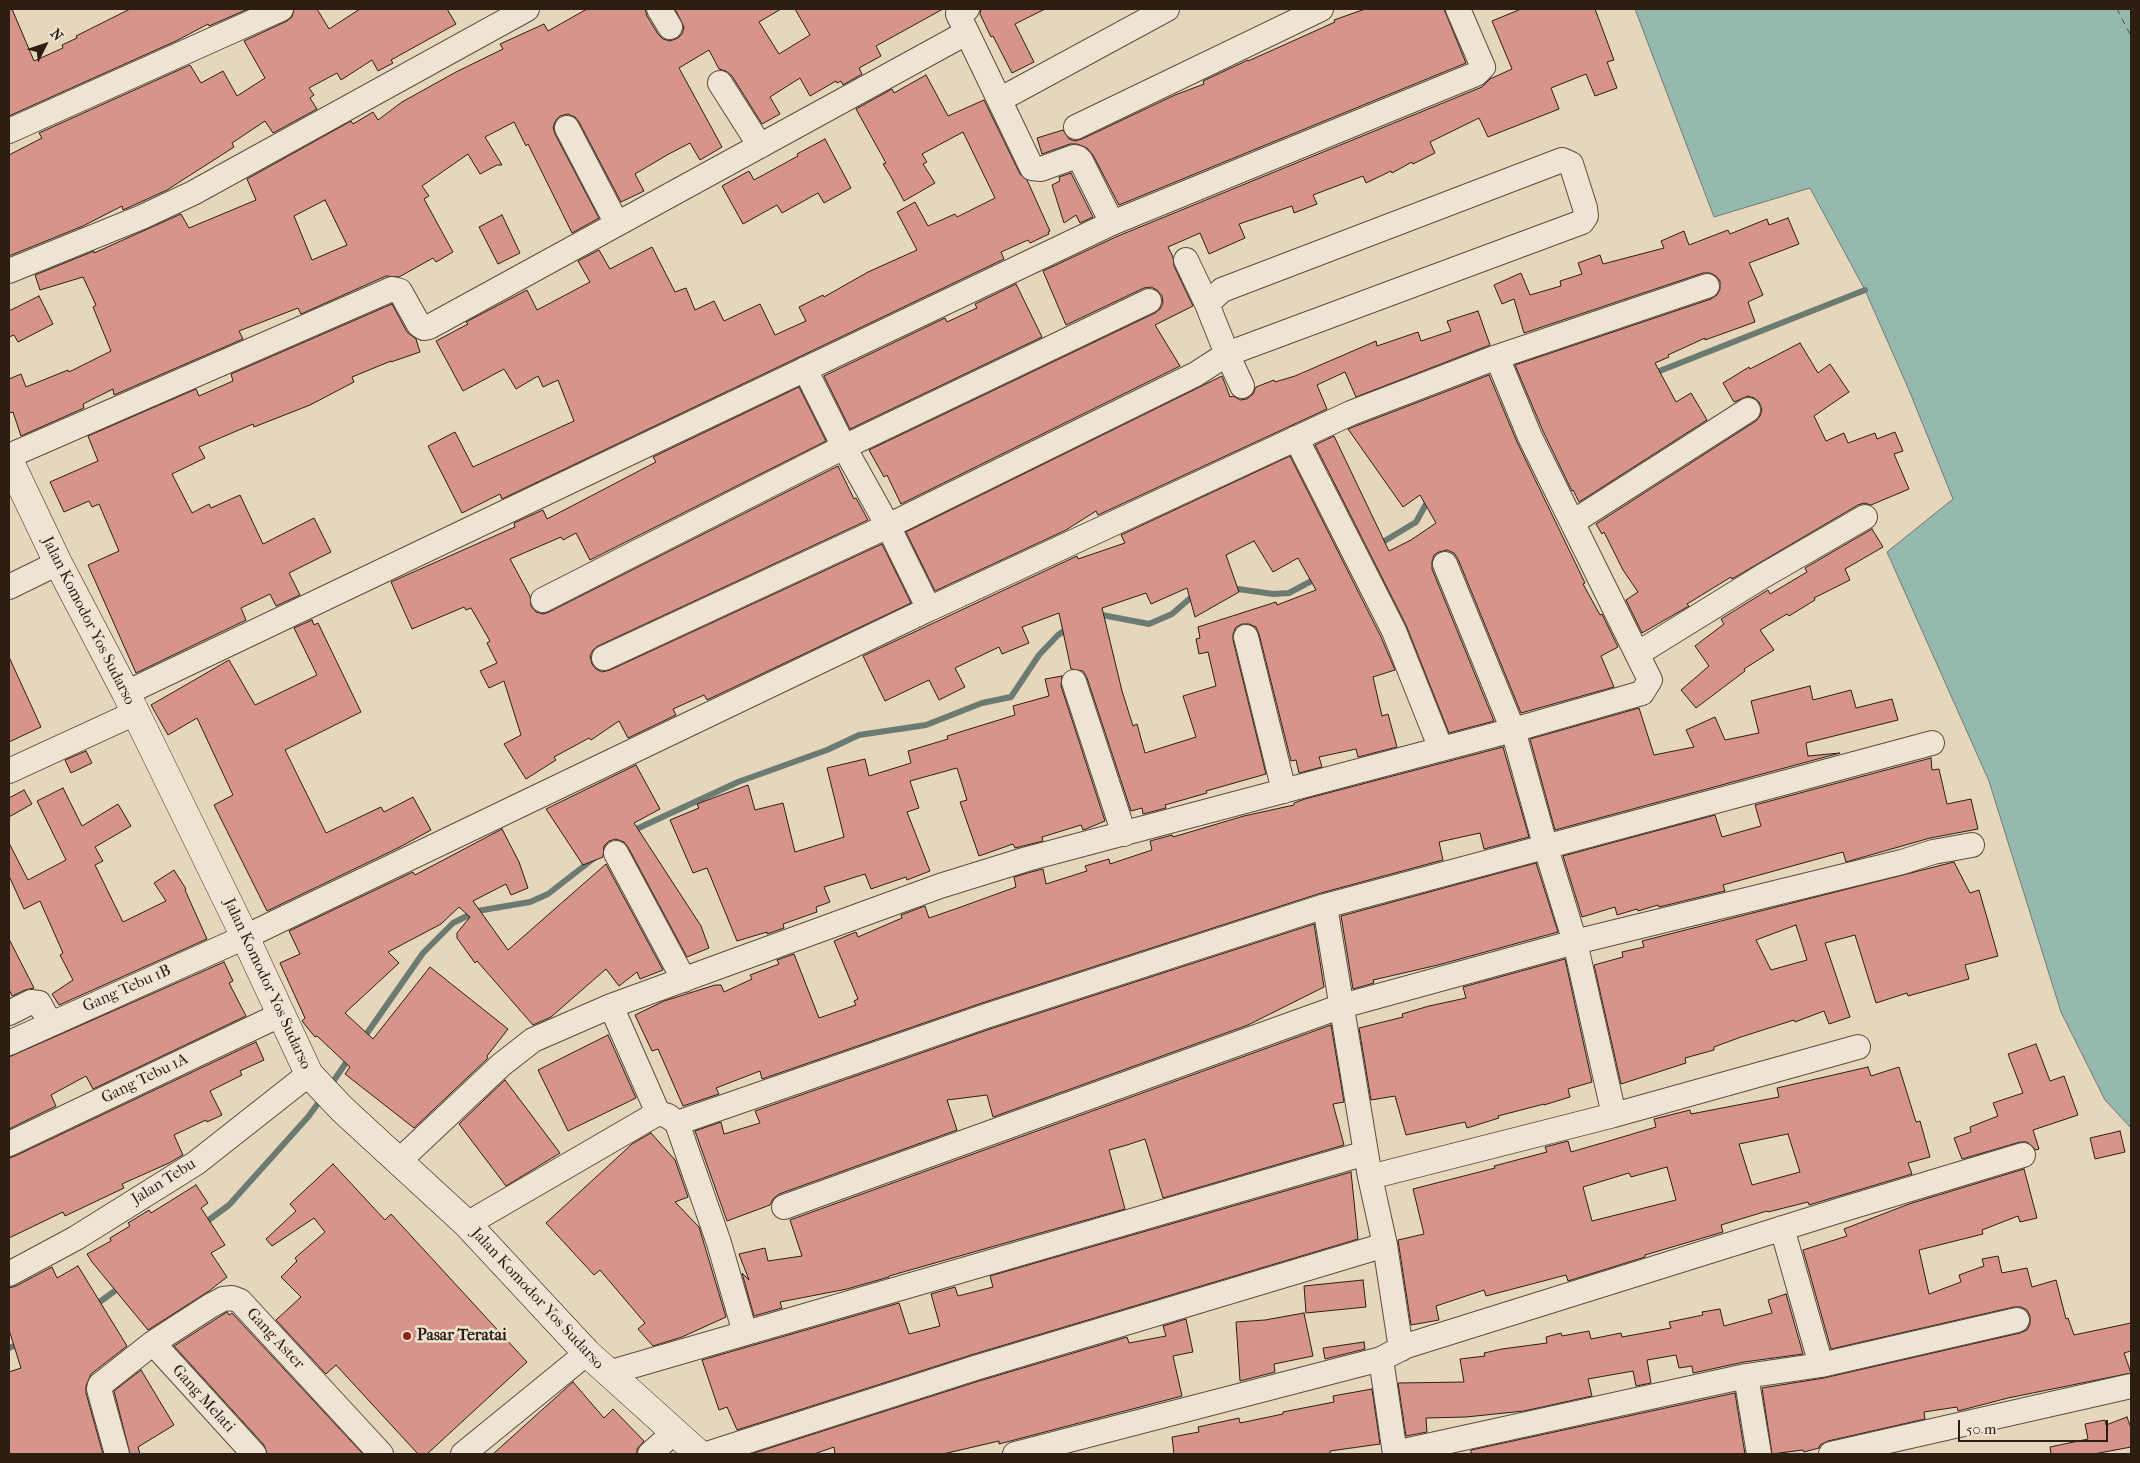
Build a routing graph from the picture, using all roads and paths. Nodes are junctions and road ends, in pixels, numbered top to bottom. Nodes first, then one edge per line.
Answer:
1 (281, 9) edge
2 (527, 9) edge
3 (1166, 9) edge
4 (1321, 9) edge
5 (1458, 9) edge
6 (962, 16) edge
7 (720, 83) dead end
8 (1000, 99) junction
9 (1076, 127) dead end
10 (567, 128) dead end
11 (9, 131) edge
12 (760, 146) junction
13 (1112, 223) junction
14 (617, 224) junction
15 (1186, 260) dead end
16 (9, 271) edge
17 (1706, 286) dead end
18 (1149, 301) dead end
19 (1208, 304) junction
20 (1227, 354) junction
21 (1498, 357) junction
22 (805, 369) junction
23 (1242, 386) dead end
24 (1748, 410) dead end
25 (1296, 438) junction
26 (844, 447) junction
27 (9, 458) edge
28 (1865, 517) dead end
29 (1572, 522) junction
30 (888, 526) junction
31 (58, 563) junction
32 (1445, 564) dead end
33 (9, 587) edge
34 (543, 600) dead end
35 (929, 608) junction
36 (1246, 637) dead end
37 (1637, 654) junction
38 (604, 658) dead end
39 (1074, 682) dead end
40 (130, 703) junction
41 (1514, 730) junction
42 (1932, 743) dead end
43 (1441, 749) junction
44 (9, 771) edge
45 (1284, 791) junction
46 (1124, 834) junction
47 (1972, 845) dead end
48 (1546, 848) junction
49 (616, 853) dead end
50 (1325, 906) junction
51 (245, 937) junction
52 (1575, 942) junction
53 (684, 980) junction
54 (611, 1006) junction
55 (1342, 1006) junction
56 (9, 1013) edge
57 (282, 1014) junction
58 (50, 1023) junction
59 (9, 1043) edge
60 (1858, 1047) dead end
61 (312, 1078) junction
62 (1614, 1115) junction
63 (667, 1118) junction
64 (9, 1144) edge
65 (1366, 1153) junction
66 (2023, 1155) dead end
67 (399, 1160) junction
68 (1370, 1178) junction
69 (784, 1207) dead end
70 (467, 1224) junction
71 (1782, 1228) junction
72 (1384, 1245) junction
73 (9, 1274) edge
74 (2016, 1320) dead end
75 (745, 1333) junction
76 (153, 1343) junction
77 (586, 1353) junction
78 (1391, 1354) junction
79 (1821, 1365) junction
80 (608, 1374) junction
81 (1746, 1376) junction
82 (2131, 1386) edge
83 (673, 1433) junction
84 (117, 1454) edge
85 (254, 1454) edge
86 (381, 1454) edge
87 (463, 1454) edge
88 (650, 1454) edge
89 (699, 1454) edge
90 (707, 1454) edge
91 (1016, 1454) edge
92 (1395, 1454) edge
93 (1759, 1454) edge
94 (1831, 1454) edge

1 - 11 street
2 - 16 street
3 - 8 street
4 - 9 street
5 - 13 street
6 - 8 street
6 - 12 street
7 - 12 street
8 - 13 street
10 - 14 street
12 - 14 street
13 - 22 street
14 - 27 street
15 - 19 street
17 - 21 street, Gang Tebu 1B
18 - 26 street
19 - 20 street
19 - 20 street
20 - 23 street
20 - 30 street
21 - 25 street, Gang Tebu 1B
21 - 29 street
22 - 26 street
22 - 40 street
24 - 29 street
25 - 35 street, Gang Tebu 1B
25 - 43 street
26 - 30 street
26 - 34 street
27 - 31 street, Jalan Komodor Yos Sudarso
28 - 37 street
29 - 37 street
30 - 35 street
30 - 38 street
31 - 33 street
31 - 40 street, Jalan Komodor Yos Sudarso
32 - 41 street
35 - 51 street, Gang Tebu 1B
36 - 45 street
37 - 41 street
39 - 46 street
40 - 44 street
40 - 51 street, Jalan Komodor Yos Sudarso
41 - 43 street
41 - 48 street
42 - 48 street
43 - 45 street
45 - 46 street
46 - 53 street
47 - 52 street
48 - 50 street
48 - 52 street
49 - 53 street
50 - 55 street
50 - 63 street
51 - 57 street, Jalan Komodor Yos Sudarso
51 - 58 street, Gang Tebu 1B
52 - 55 street
52 - 62 street
53 - 54 street
54 - 63 street
54 - 67 street
55 - 65 street
55 - 69 street
56 - 58 street
57 - 61 street, Jalan Komodor Yos Sudarso
57 - 64 street, Gang Tebu 1A
58 - 59 street, Gang Tebu 1B
60 - 62 street
61 - 67 street, Jalan Komodor Yos Sudarso
61 - 73 street, Jalan Tebu
62 - 68 street
63 - 70 street
63 - 75 street
65 - 68 street
65 - 75 street
66 - 71 street
67 - 70 street, Jalan Komodor Yos Sudarso
68 - 72 street
70 - 77 street, Jalan Komodor Yos Sudarso
71 - 78 street
71 - 79 street
72 - 78 street
72 - 90 street
74 - 79 street
75 - 80 street
76 - 84 street, Gang Aster
76 - 85 street, Gang Melati
76 - 86 street, Gang Aster
77 - 80 street, Jalan Komodor Yos Sudarso
77 - 87 street
78 - 91 street
78 - 92 street
79 - 81 street
80 - 83 street, Jalan Komodor Yos Sudarso
81 - 92 street
81 - 93 street
82 - 94 street
83 - 88 street
83 - 89 street, Jalan Komodor Yos Sudarso

